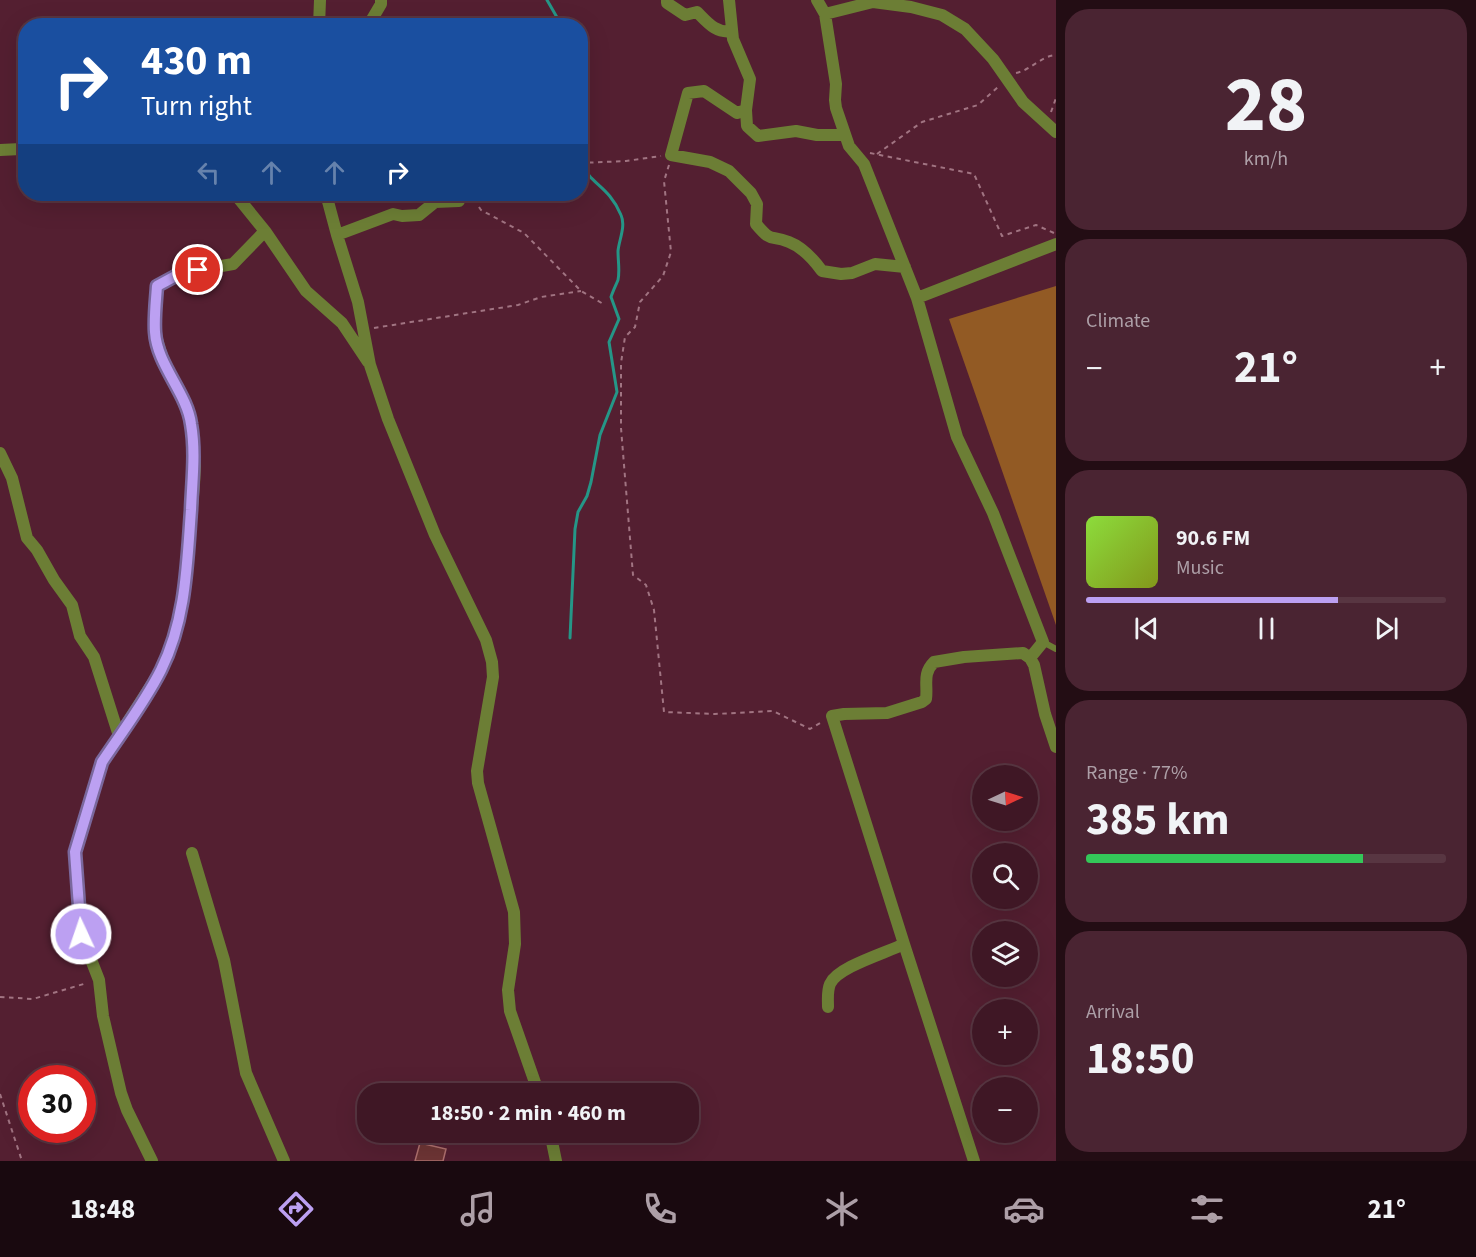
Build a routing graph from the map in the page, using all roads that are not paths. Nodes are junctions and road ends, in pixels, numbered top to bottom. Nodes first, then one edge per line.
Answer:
1 (320, 0) edge
2 (381, 0) edge
3 (667, 0) edge
4 (729, 0) edge
5 (817, 0) edge
6 (825, 14) junction
7 (320, 18) edge
8 (373, 18) edge
9 (732, 31) junction
10 (746, 110) junction
11 (1052, 128) edge
12 (845, 135) junction
13 (18, 149) edge
14 (0, 150) edge
15 (241, 201) edge
16 (328, 201) edge
17 (459, 201) dead end
18 (265, 231) junction
19 (336, 235) junction
20 (1056, 244) edge
21 (904, 267) junction
22 (917, 298) junction
23 (370, 365) junction
24 (0, 453) edge
25 (1042, 642) junction
26 (1056, 649) edge
27 (1030, 658) junction
28 (119, 736) junction
29 (1056, 747) edge
30 (192, 853) dead end
31 (904, 944) junction
32 (828, 1007) dead end
33 (535, 1083) edge
34 (552, 1143) edge
35 (152, 1161) edge
36 (284, 1161) edge
37 (556, 1161) edge
38 (974, 1161) edge

1 - 7 street
2 - 8 street
3 - 9 street
4 - 9 street
5 - 6 street
6 - 11 street
6 - 12 street
9 - 10 street
10 - 12 street
10 - 21 street
12 - 21 street
13 - 14 street
15 - 18 street
16 - 19 street
17 - 19 street
18 - 23 street
18 - 28 street
19 - 23 street
20 - 22 street
21 - 22 street
22 - 25 street
23 - 33 street
24 - 28 street
25 - 26 lane
25 - 27 street
27 - 29 street
27 - 31 street
28 - 35 street
30 - 36 street
31 - 32 street
31 - 38 street
34 - 37 street

